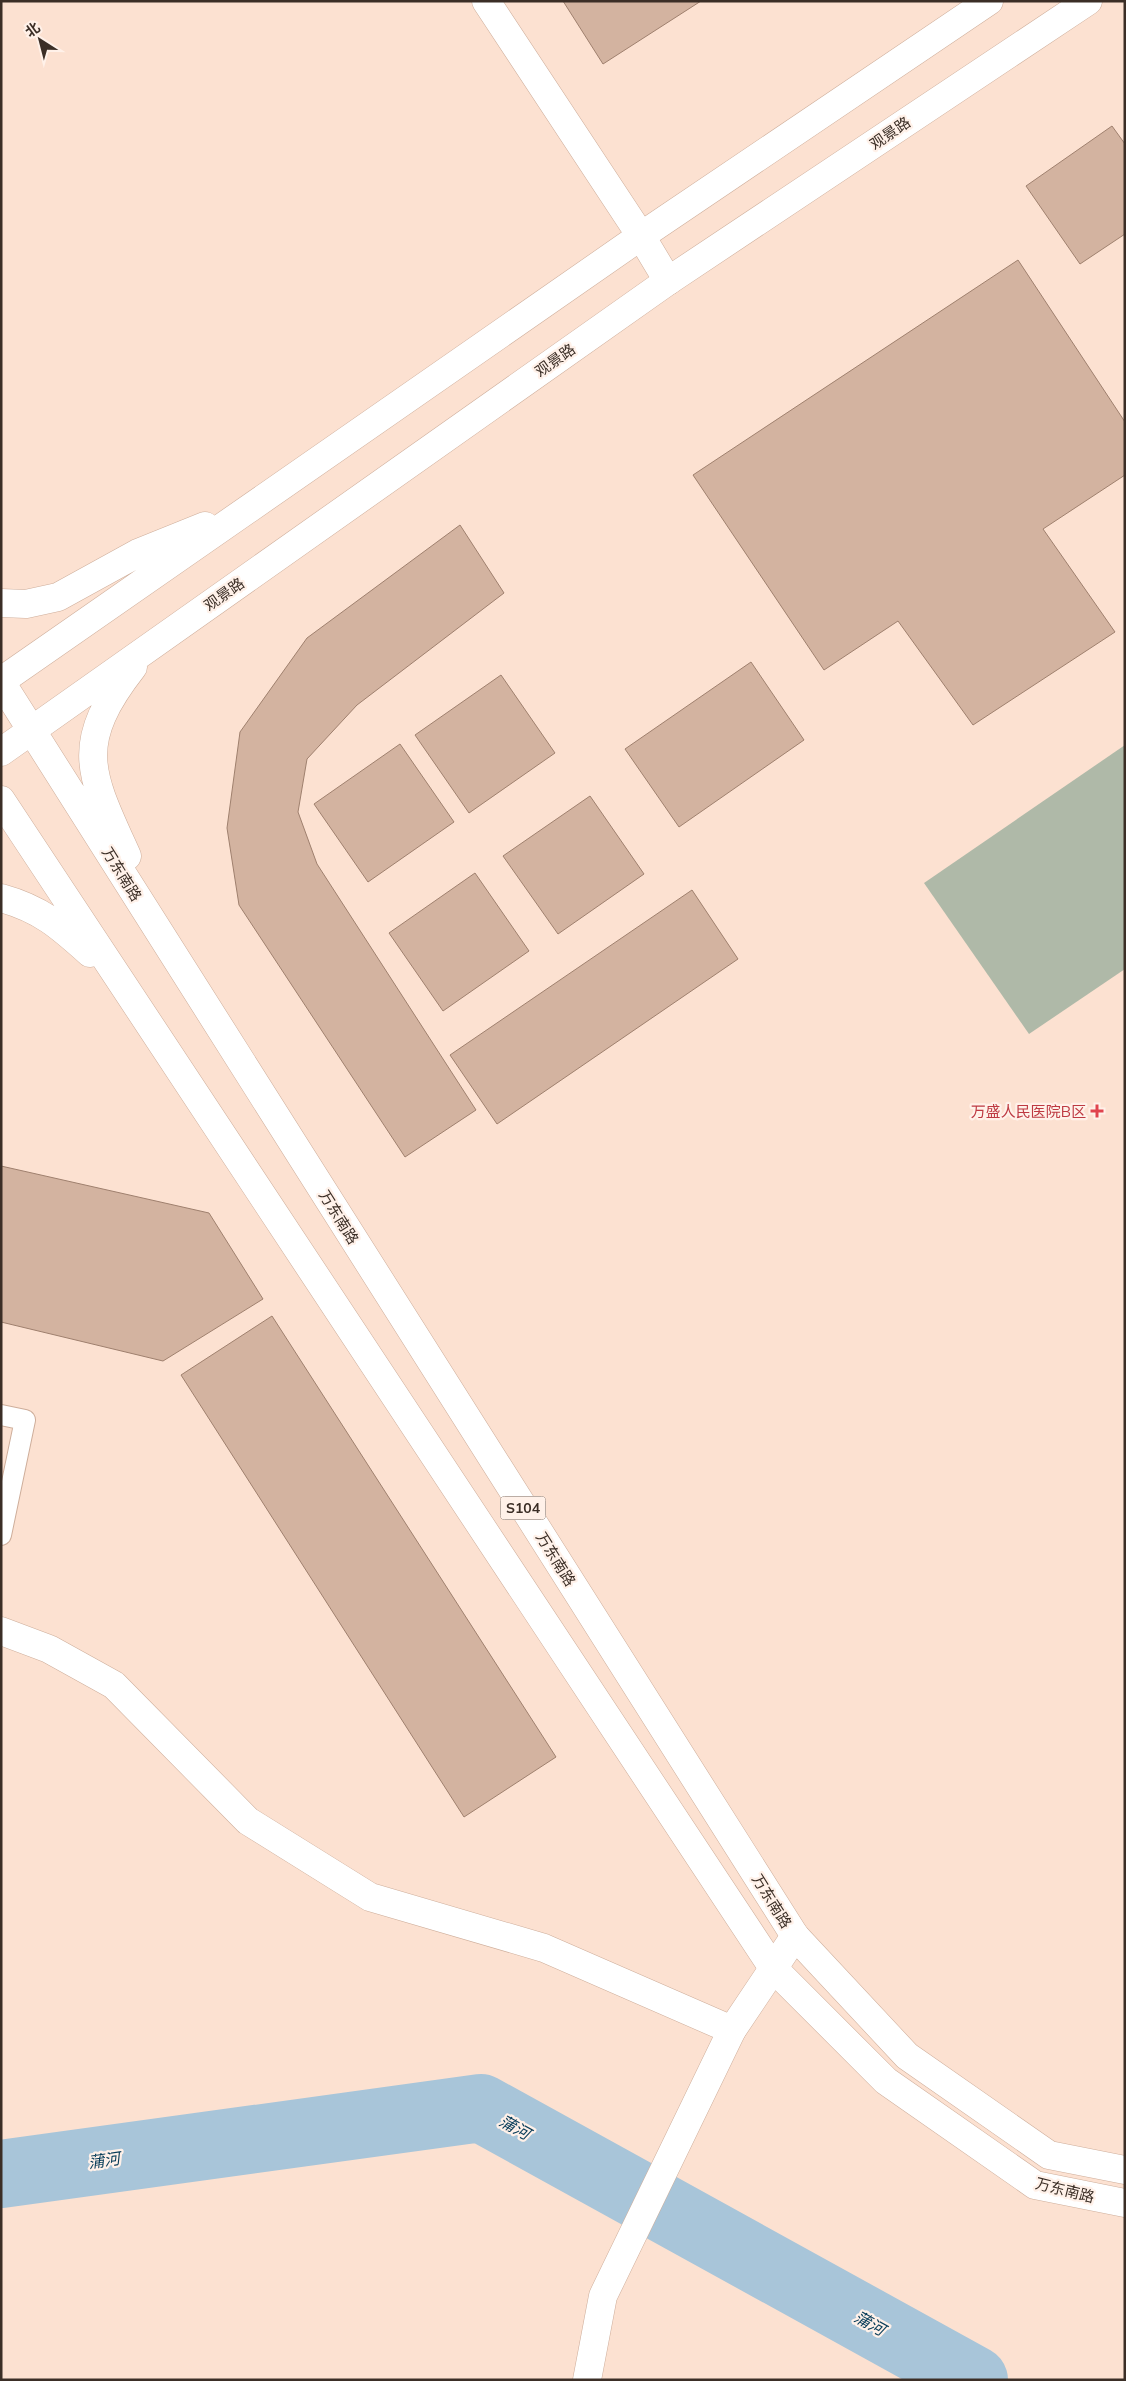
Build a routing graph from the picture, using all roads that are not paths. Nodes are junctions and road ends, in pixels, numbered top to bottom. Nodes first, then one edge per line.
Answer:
1 (486, 1) edge
2 (990, 1) edge
3 (1088, 1) edge
4 (641, 236) junction
5 (668, 281) junction
6 (255, 505) junction
7 (1, 603) edge
8 (150, 646) junction
9 (1, 682) edge
10 (30, 730) junction
11 (1, 752) edge
12 (1, 800) edge
13 (1, 898) edge
14 (165, 942) junction
15 (123, 984) junction
16 (1, 1415) edge
17 (1, 1535) edge
18 (1, 1632) edge
19 (795, 1936) junction
20 (773, 1968) junction
21 (732, 2030) junction
22 (1125, 2170) edge
23 (1125, 2203) edge
24 (587, 2380) edge

1 - 4 main road
2 - 4 main road
3 - 5 main road, 观景路
4 - 5 main road
4 - 6 main road
5 - 8 main road, 观景路
6 - 7 main road
6 - 9 main road
8 - 10 main road, 观景路
8 - 14 main road
9 - 10 main road, S104
10 - 11 main road, 观景路
10 - 14 main road, 万东南路 / S104
12 - 15 main road, 万东南路 / S104
13 - 15 main road
14 - 19 main road, 万东南路 / S104
15 - 20 main road, 万东南路 / S104
16 - 17 lane
18 - 21 main road
19 - 20 main road
19 - 22 main road, 万东南路 / S104
20 - 21 main road
20 - 23 main road, 万东南路 / S104
21 - 24 main road

